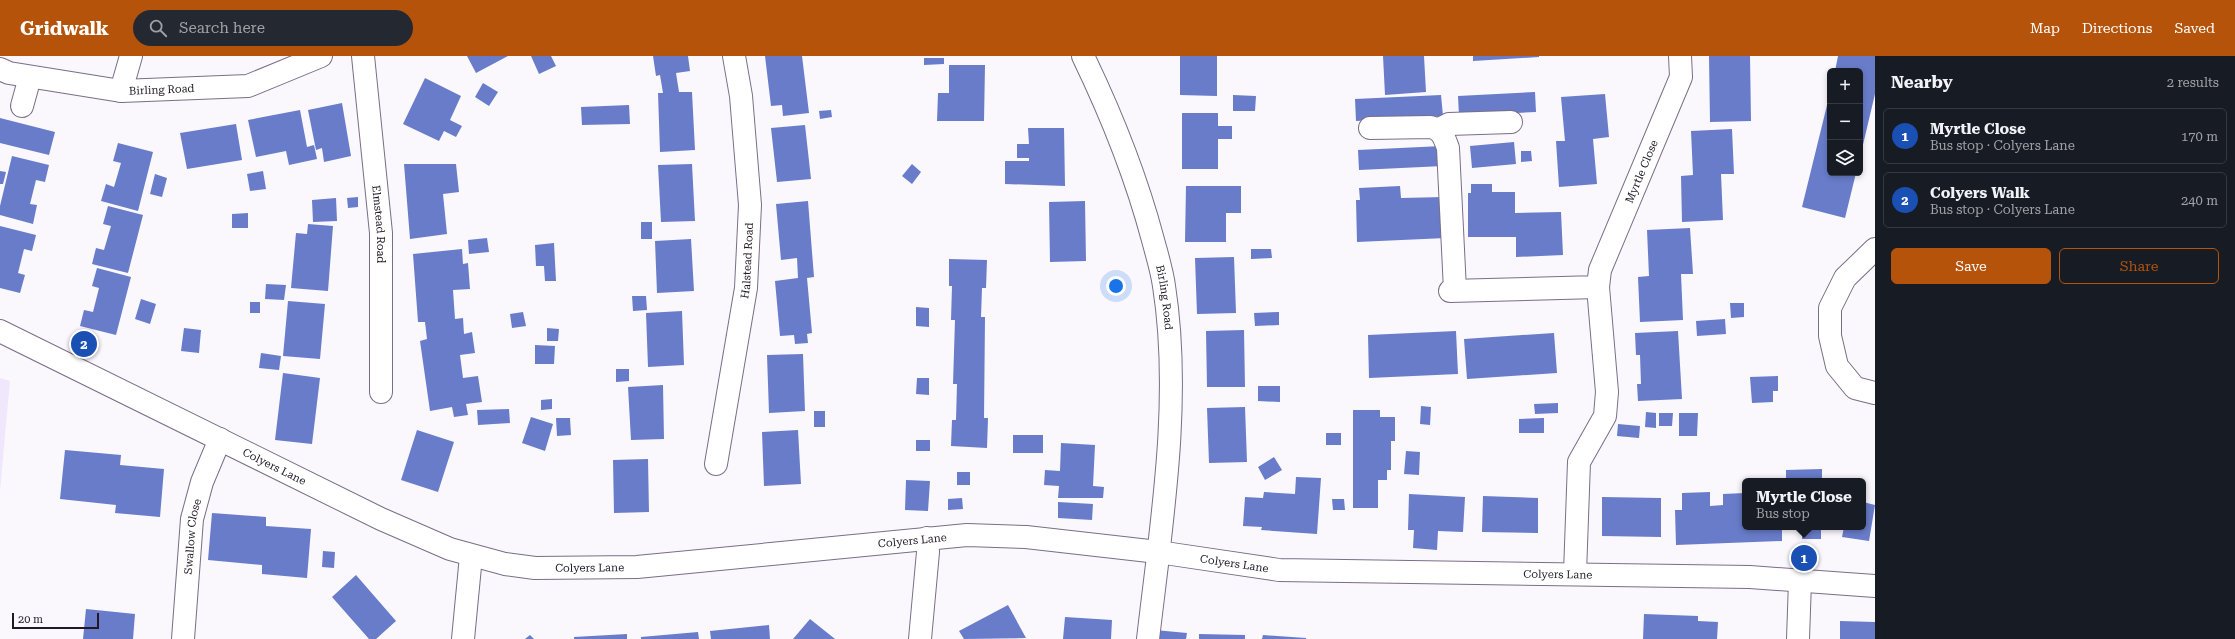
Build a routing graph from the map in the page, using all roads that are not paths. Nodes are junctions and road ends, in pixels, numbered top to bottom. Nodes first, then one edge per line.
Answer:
1 (132, 56) edge
2 (321, 56) edge
3 (363, 56) edge
4 (734, 56) edge
5 (1083, 56) edge
6 (1680, 56) edge
7 (0, 69) edge
8 (30, 77) junction
9 (121, 91) junction
10 (22, 106) dead end
11 (1511, 122) dead end
12 (1370, 128) dead end
13 (1440, 129) junction
14 (1870, 260) edge
15 (1598, 287) junction
16 (0, 331) edge
17 (381, 392) dead end
18 (1875, 393) edge
19 (220, 439) junction
20 (716, 464) dead end
21 (927, 538) junction
22 (1158, 552) junction
23 (471, 556) junction
24 (1575, 573) junction
25 (1800, 581) junction
26 (1875, 586) edge
27 (183, 639) edge
28 (463, 639) edge
29 (920, 639) edge
30 (1148, 639) edge
31 (1798, 639) edge

1 - 9 street
2 - 9 street, Birling Road
3 - 17 street, Elmstead Road
4 - 20 street, Halstead Road
5 - 22 street, Birling Road
6 - 15 street, Myrtle Close
7 - 8 street, Birling Road
8 - 9 street, Birling Road
8 - 10 street
11 - 13 street
12 - 13 street
13 - 15 street
14 - 18 street
15 - 24 street, Myrtle Close
16 - 19 street, Colyers Lane
19 - 23 street, Colyers Lane
19 - 27 street, Swallow Close
21 - 22 street, Colyers Lane
21 - 23 street, Colyers Lane
21 - 29 street
22 - 24 street, Colyers Lane
22 - 30 street, Birling Road
23 - 28 street
24 - 25 street, Colyers Lane
25 - 26 street, Colyers Lane
25 - 31 street

